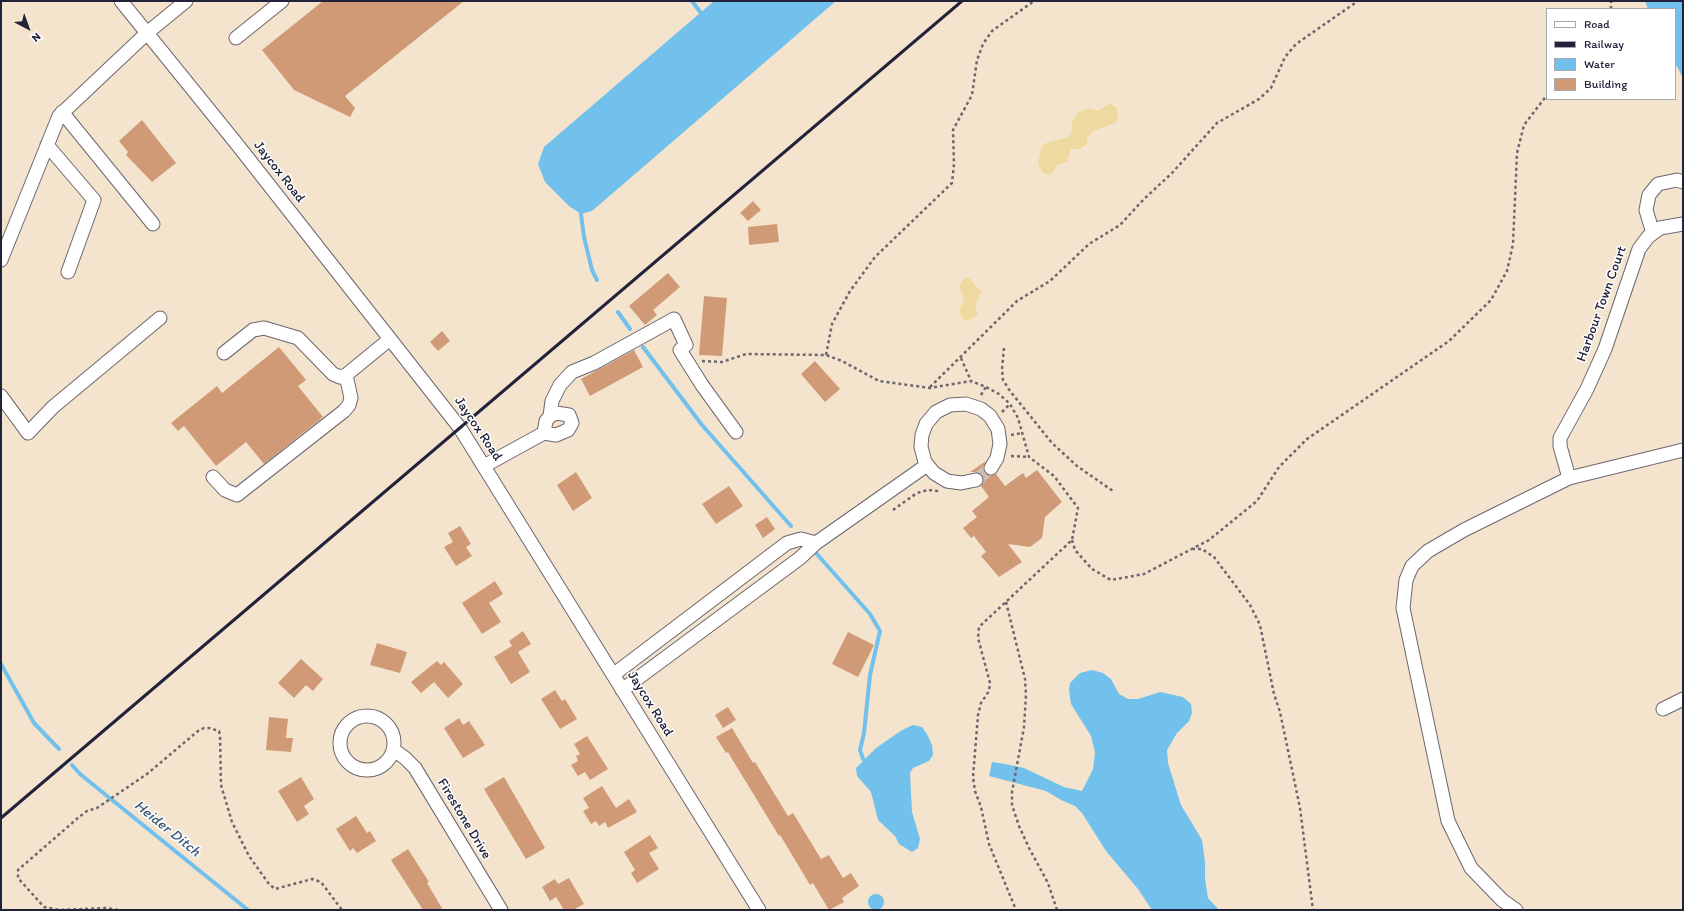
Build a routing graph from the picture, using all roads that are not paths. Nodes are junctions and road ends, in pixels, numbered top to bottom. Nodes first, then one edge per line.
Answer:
1 (121, 1) edge
2 (186, 1) edge
3 (281, 1) edge
4 (146, 33) junction
5 (236, 38) dead end
6 (62, 112) junction
7 (47, 145) junction
8 (1683, 182) edge
9 (153, 224) dead end
10 (1683, 224) edge
11 (1653, 233) junction
12 (1, 260) edge
13 (68, 272) dead end
14 (160, 318) dead end
15 (390, 339) junction
16 (224, 353) dead end
17 (346, 375) junction
18 (1, 396) edge
19 (550, 416) junction
20 (736, 432) dead end
21 (544, 433) junction
22 (1683, 450) edge
23 (927, 465) junction
24 (484, 466) junction
25 (991, 468) tunnel mouth
26 (213, 477) dead end
27 (1570, 478) junction
28 (976, 480) tunnel mouth
29 (816, 543) junction
30 (613, 675) junction
31 (622, 690) junction
32 (1683, 699) edge
33 (1663, 709) dead end
34 (394, 750) junction
35 (501, 910) edge
36 (759, 910) edge
37 (1516, 910) edge

1 - 4 street, Jaycox Road
2 - 4 street
3 - 5 street
4 - 6 street
4 - 15 street, Jaycox Road
6 - 7 street
6 - 9 street
7 - 12 street
7 - 13 street
8 - 11 street
10 - 11 street, Harbour Town Court
11 - 27 street, Harbour Town Court
14 - 18 street
15 - 17 street
15 - 24 street, Jaycox Road
16 - 17 street
17 - 26 street
19 - 20 street
19 - 21 street
19 - 21 street
21 - 24 street
22 - 27 street
23 - 25 street
23 - 28 street
23 - 29 street
24 - 30 street, Jaycox Road
27 - 37 street
29 - 30 street
29 - 31 street
30 - 31 street, Jaycox Road
31 - 36 street, Jaycox Road
32 - 33 street
34 - 34 street
34 - 35 street, Firestone Drive

